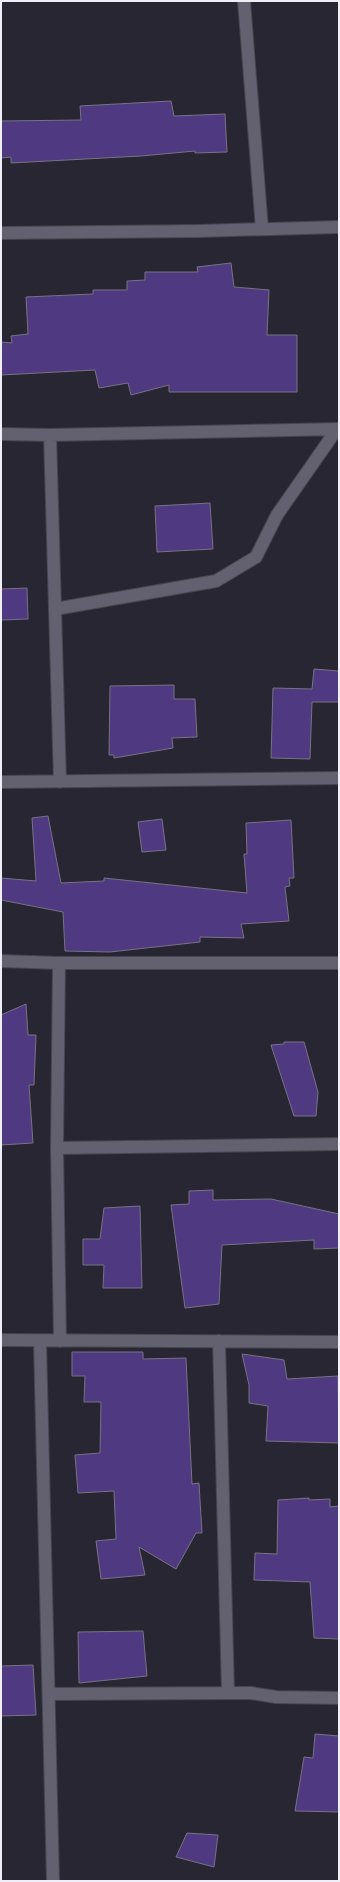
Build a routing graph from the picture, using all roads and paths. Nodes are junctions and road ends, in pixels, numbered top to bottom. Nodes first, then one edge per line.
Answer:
1 (244, 1) edge
2 (339, 227) edge
3 (262, 229) junction
4 (1, 234) edge
5 (338, 429) edge
6 (1, 434) edge
7 (50, 436) junction
8 (55, 609) junction
9 (339, 778) edge
10 (1, 782) edge
11 (60, 782) junction
12 (1, 961) edge
13 (59, 963) junction
14 (339, 963) edge
15 (339, 1144) edge
16 (57, 1148) junction
17 (1, 1340) edge
18 (219, 1341) junction
19 (40, 1342) junction
20 (60, 1342) junction
21 (339, 1342) edge
22 (228, 1693) junction
23 (49, 1694) junction
24 (339, 1698) edge
25 (53, 1881) edge

1 - 3 street
2 - 3 street
3 - 4 street
5 - 7 street
5 - 8 street
6 - 7 street
7 - 8 street
8 - 11 street
9 - 11 street
10 - 11 street
12 - 13 street
13 - 14 street
13 - 16 street
15 - 16 street
16 - 20 street
17 - 19 street
18 - 20 street
18 - 21 street
18 - 22 street
19 - 20 street
19 - 23 street
22 - 23 street
22 - 24 street
23 - 25 street

